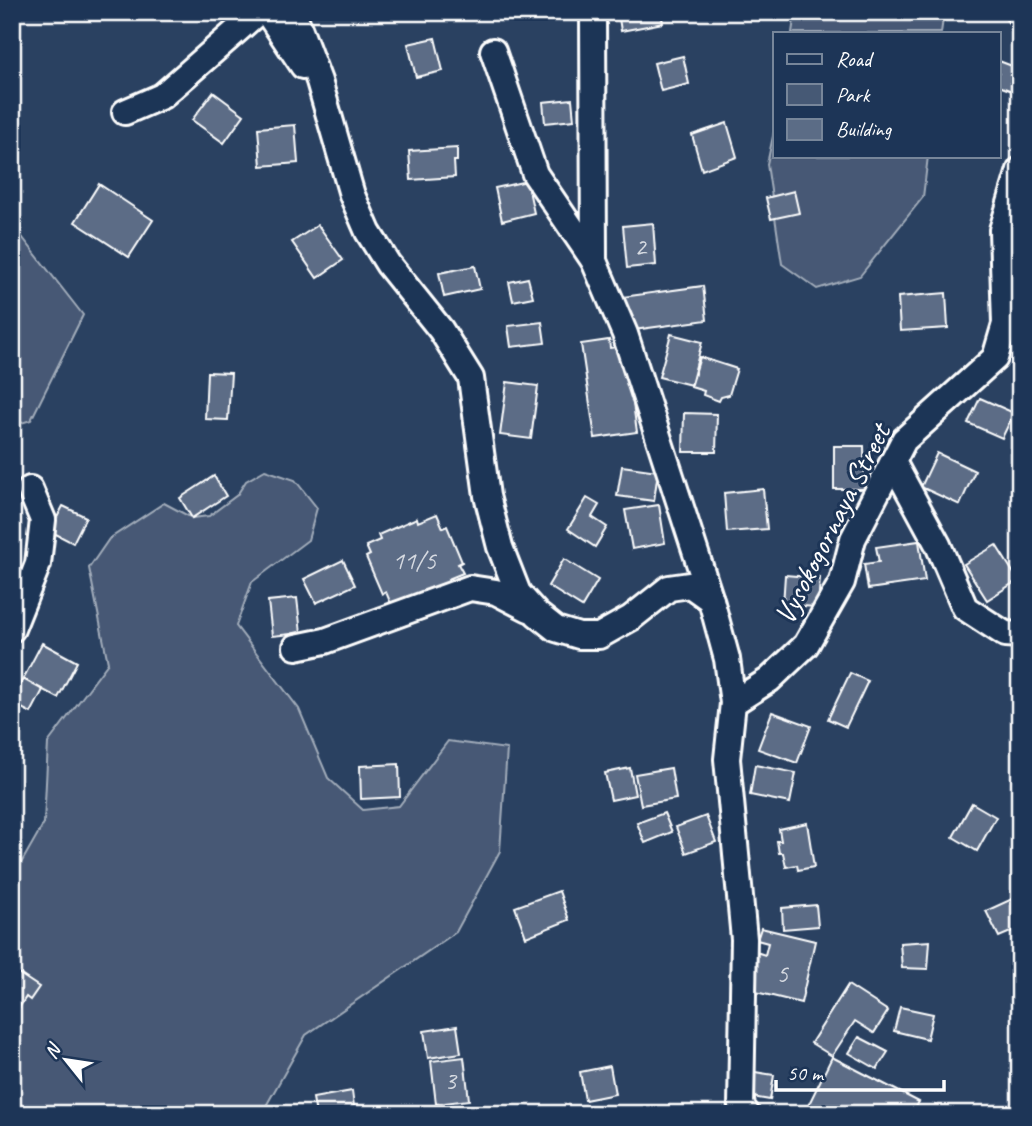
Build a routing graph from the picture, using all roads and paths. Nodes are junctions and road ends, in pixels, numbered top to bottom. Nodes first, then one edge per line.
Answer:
1 (258, 12) edge
2 (267, 12) edge
3 (293, 12) edge
4 (593, 12) edge
5 (494, 51) dead end
6 (323, 96) junction
7 (125, 112) dead end
8 (1020, 170) edge
9 (594, 261) junction
10 (893, 461) junction
11 (30, 489) dead end
12 (711, 600) junction
13 (537, 614) junction
14 (12, 629) edge
15 (1020, 635) edge
16 (296, 647) dead end
17 (733, 703) junction
18 (747, 1114) edge

1 - 7 street
2 - 6 street
3 - 6 street
4 - 9 street
5 - 9 street
6 - 13 street
8 - 10 street, Vysokogornaya Street
9 - 12 street
10 - 15 street
10 - 17 street, Vysokogornaya Street
11 - 14 street
12 - 13 street
12 - 17 street
13 - 16 street
17 - 18 street

